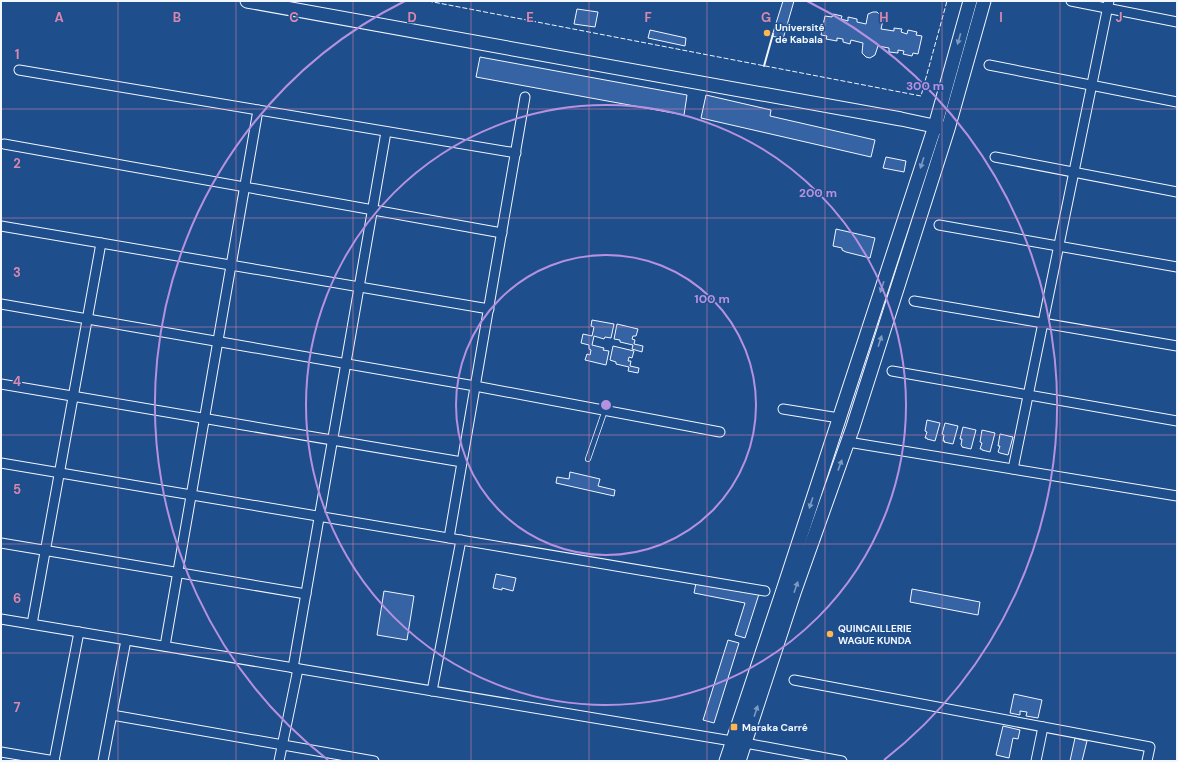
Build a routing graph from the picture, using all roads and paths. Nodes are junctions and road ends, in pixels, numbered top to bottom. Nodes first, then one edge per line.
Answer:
1 (247, 1) edge
2 (970, 1) edge
3 (984, 1) edge
4 (1071, 1) edge
5 (1109, 5) edge
6 (1177, 22) edge
7 (989, 65) dead end
8 (19, 70) dead end
9 (1092, 85) junction
10 (525, 96) dead end
11 (1177, 102) edge
12 (258, 110) junction
13 (935, 126) junction
14 (948, 129) junction
15 (386, 132) junction
16 (4, 144) dead end
17 (516, 153) junction
18 (995, 157) dead end
19 (1074, 172) junction
20 (245, 187) junction
21 (1177, 192) edge
22 (372, 210) junction
23 (939, 225) dead end
24 (1, 226) edge
25 (502, 233) junction
26 (101, 243) junction
27 (1059, 246) junction
28 (231, 265) junction
29 (1177, 267) edge
30 (359, 287) junction
31 (914, 301) dead end
32 (1, 304) edge
33 (489, 309) junction
34 (87, 319) junction
35 (1043, 323) junction
36 (218, 341) junction
37 (1177, 346) edge
38 (346, 364) junction
39 (892, 371) dead end
40 (1, 384) edge
41 (475, 386) junction
42 (1028, 395) junction
43 (73, 396) junction
44 (784, 408) dead end
45 (605, 410) junction
46 (205, 418) junction
47 (839, 418) junction
48 (1177, 421) edge
49 (720, 432) dead end
50 (332, 440) junction
51 (848, 442) junction
52 (588, 459) dead end
53 (462, 462) junction
54 (1, 463) edge
55 (1013, 469) junction
56 (59, 473) junction
57 (191, 495) junction
58 (1177, 496) edge
59 (319, 516) junction
60 (449, 538) junction
61 (461, 540) junction
62 (1, 543) edge
63 (45, 551) junction
64 (178, 573) junction
65 (764, 591) dead end
66 (306, 594) junction
67 (1, 619) edge
68 (32, 624) junction
69 (79, 632) junction
70 (126, 640) junction
71 (165, 646) junction
72 (295, 668) junction
73 (794, 680) dead end
74 (432, 691) junction
75 (112, 715) junction
76 (1044, 727) junction
77 (739, 742) junction
78 (282, 745) junction
79 (1, 752) edge
80 (830, 760) edge
81 (55, 761) edge
82 (104, 761) edge
83 (279, 761) edge
84 (374, 761) edge
85 (726, 761) edge
86 (739, 761) edge
87 (842, 761) edge
88 (1036, 761) edge
89 (1147, 761) edge

1 - 13 main road
2 -> 13 main road
3 - 14 main road
4 - 5 street
5 - 6 street
5 - 9 street
7 - 9 street
8 - 12 street
9 - 11 street
9 - 19 street
10 - 17 street
12 - 15 street
12 - 20 street
13 - 14 main road
13 -> 47 main road
51 -> 14 main road
15 - 17 street
15 - 22 street
16 - 20 street
17 - 25 street
18 - 19 street
19 - 21 street
19 - 27 street
20 - 22 street
20 - 28 street
22 - 25 street
22 - 30 street
23 - 27 street
24 - 26 street
25 - 33 street
26 - 28 street
26 - 34 street
27 - 29 street
27 - 35 street
28 - 30 street
28 - 36 street
30 - 33 street
30 - 38 street
31 - 35 street
32 - 34 street
33 - 41 street
34 - 36 street
34 - 43 street
35 - 37 street
35 - 42 street
36 - 38 street
36 - 46 street
38 - 41 street
38 - 50 street
39 - 42 street
40 - 43 street
41 - 45 street
41 - 53 street
42 - 48 street
42 - 55 street
43 - 46 street
43 - 56 street
44 - 47 street
45 - 49 street
45 - 52 lane
46 - 50 street
46 - 57 street
47 -> 77 main road
50 - 53 street
50 - 59 street
51 - 55 street
77 -> 51 main road
53 - 60 street
54 - 56 street
55 - 58 street
56 - 57 street
56 - 63 street
57 - 59 street
57 - 64 street
59 - 60 street
59 - 66 street
60 - 61 street
61 - 65 street
61 - 74 street
62 - 63 street
63 - 64 street
63 - 68 street
64 - 66 street
64 - 71 street
66 - 72 street
67 - 68 street
68 - 69 street
69 - 70 street
69 - 81 street
70 - 71 street
70 - 75 street
71 - 72 street
72 - 74 street
72 - 78 street
73 - 76 street
74 - 77 street
75 - 78 street
75 - 82 street
76 - 88 street
76 - 89 street
77 - 80 street
77 - 85 main road
77 - 86 main road
78 - 83 street
78 - 84 street
79 - 81 street
80 - 87 street

